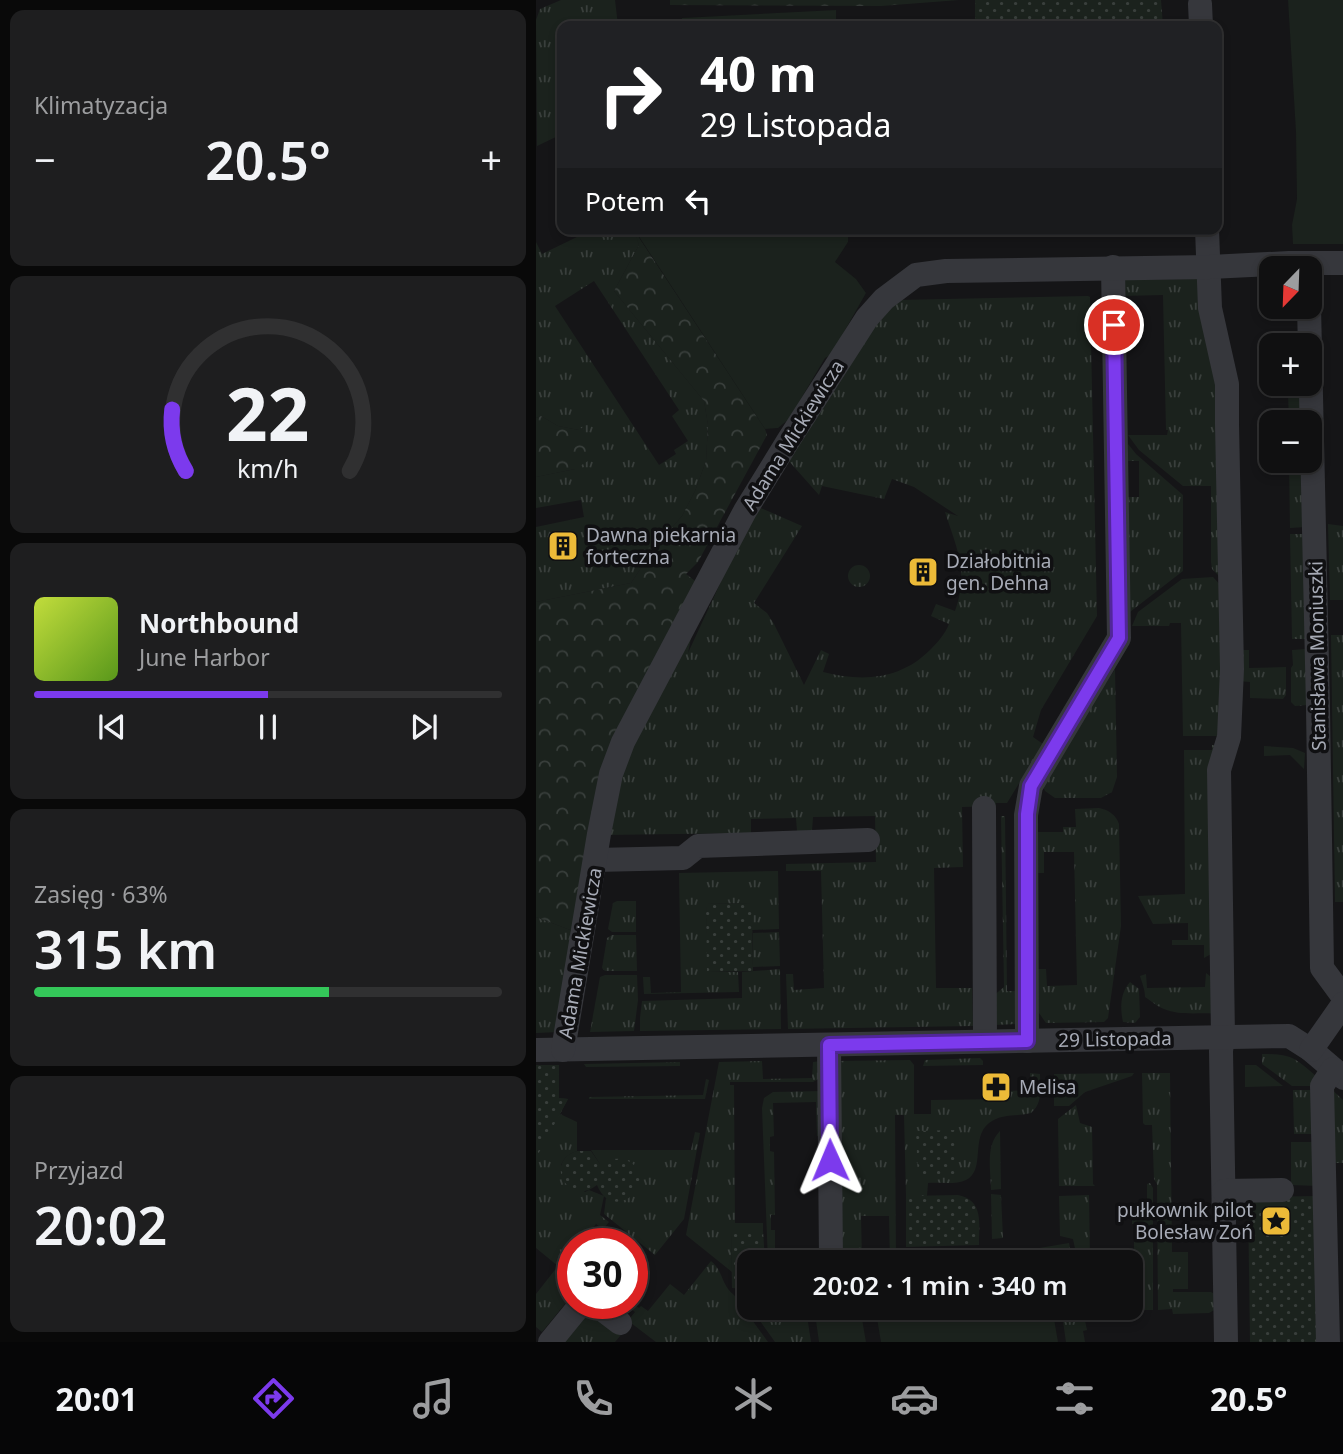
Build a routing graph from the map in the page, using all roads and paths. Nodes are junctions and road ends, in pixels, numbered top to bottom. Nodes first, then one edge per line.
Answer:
1 (1207, 235) edge
2 (1343, 263) edge
3 (1322, 264) edge
4 (1259, 266) edge
5 (1113, 267) junction
6 (1210, 267) junction
7 (1309, 319) edge
8 (984, 808) dead end
9 (868, 840) dead end
10 (596, 860) junction
11 (1343, 1001) edge
12 (1223, 1037) junction
13 (985, 1041) junction
14 (1027, 1041) junction
15 (829, 1045) junction
16 (536, 1050) edge
17 (563, 1050) junction
18 (1311, 1050) junction
19 (1338, 1073) edge
20 (1282, 1190) dead end
21 (1224, 1191) junction
22 (831, 1250) edge
23 (569, 1319) edge
24 (615, 1319) edge
25 (620, 1323) dead end
26 (551, 1342) edge
27 (1226, 1342) edge
28 (1328, 1342) edge

1 - 6 street
2 - 3 street
4 - 6 street
5 - 6 street, Adama Mickiewicza
5 - 10 street, Adama Mickiewicza
5 - 14 street
6 - 12 street
7 - 11 street, Stanisława Moniuszki
8 - 13 street
9 - 10 street
10 - 17 street, Adama Mickiewicza
11 - 18 street
12 - 14 street, 29 Listopada
12 - 18 street, 29 Listopada
12 - 21 street
13 - 14 street, 29 Listopada
13 - 15 street, 29 Listopada
15 - 17 street, 29 Listopada
15 - 22 street
16 - 17 street, 29 Listopada
18 - 19 street, 29 Listopada
19 - 28 street
20 - 21 street
21 - 27 street
23 - 26 street
24 - 25 street

